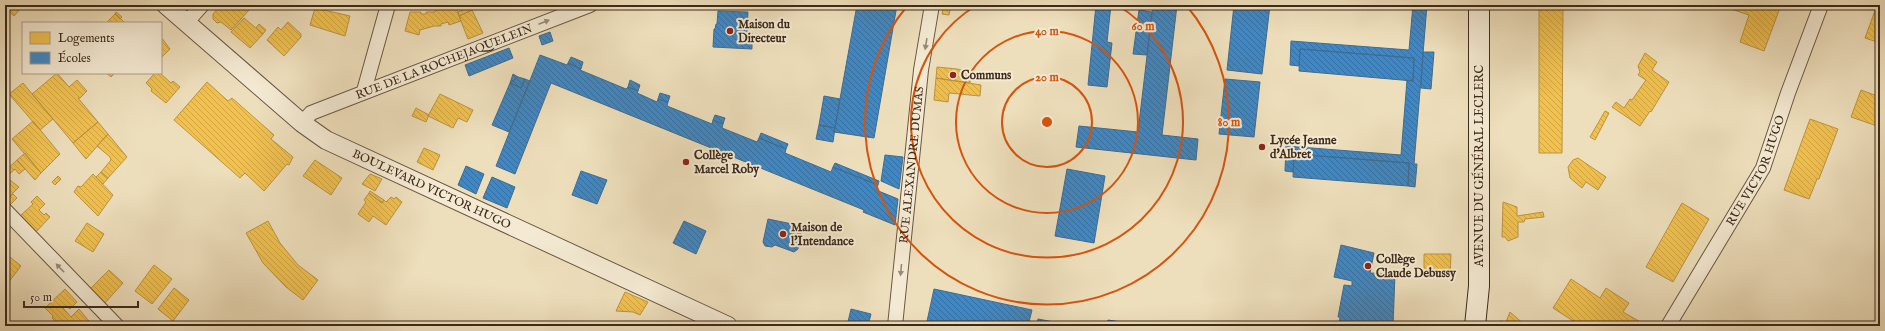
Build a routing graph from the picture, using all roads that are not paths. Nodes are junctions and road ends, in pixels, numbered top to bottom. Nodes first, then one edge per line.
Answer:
1 (166, 5) edge
2 (202, 5) edge
3 (388, 5) edge
4 (590, 5) edge
5 (932, 5) edge
6 (1479, 5) edge
7 (1821, 5) edge
8 (186, 23) junction
9 (364, 91) junction
10 (302, 124) junction
11 (5, 210) edge
12 (117, 326) edge
13 (728, 326) edge
14 (895, 326) edge
15 (1475, 326) edge
16 (1668, 326) edge

1 - 8 street, BOULEVARD VICTOR HUGO
2 - 8 street
3 - 9 street
9 -> 4 street, RUE DE LA ROCHEJAQUELEIN
5 -> 14 street, RUE ALEXANDRE DUMAS
6 - 15 main road, AVENUE DU GÉNÉRAL LECLERC
7 - 16 street, RUE VICTOR HUGO
8 - 10 street, BOULEVARD VICTOR HUGO
9 - 10 street, RUE DE LA ROCHEJAQUELEIN
10 - 13 street, BOULEVARD VICTOR HUGO
12 -> 11 street

